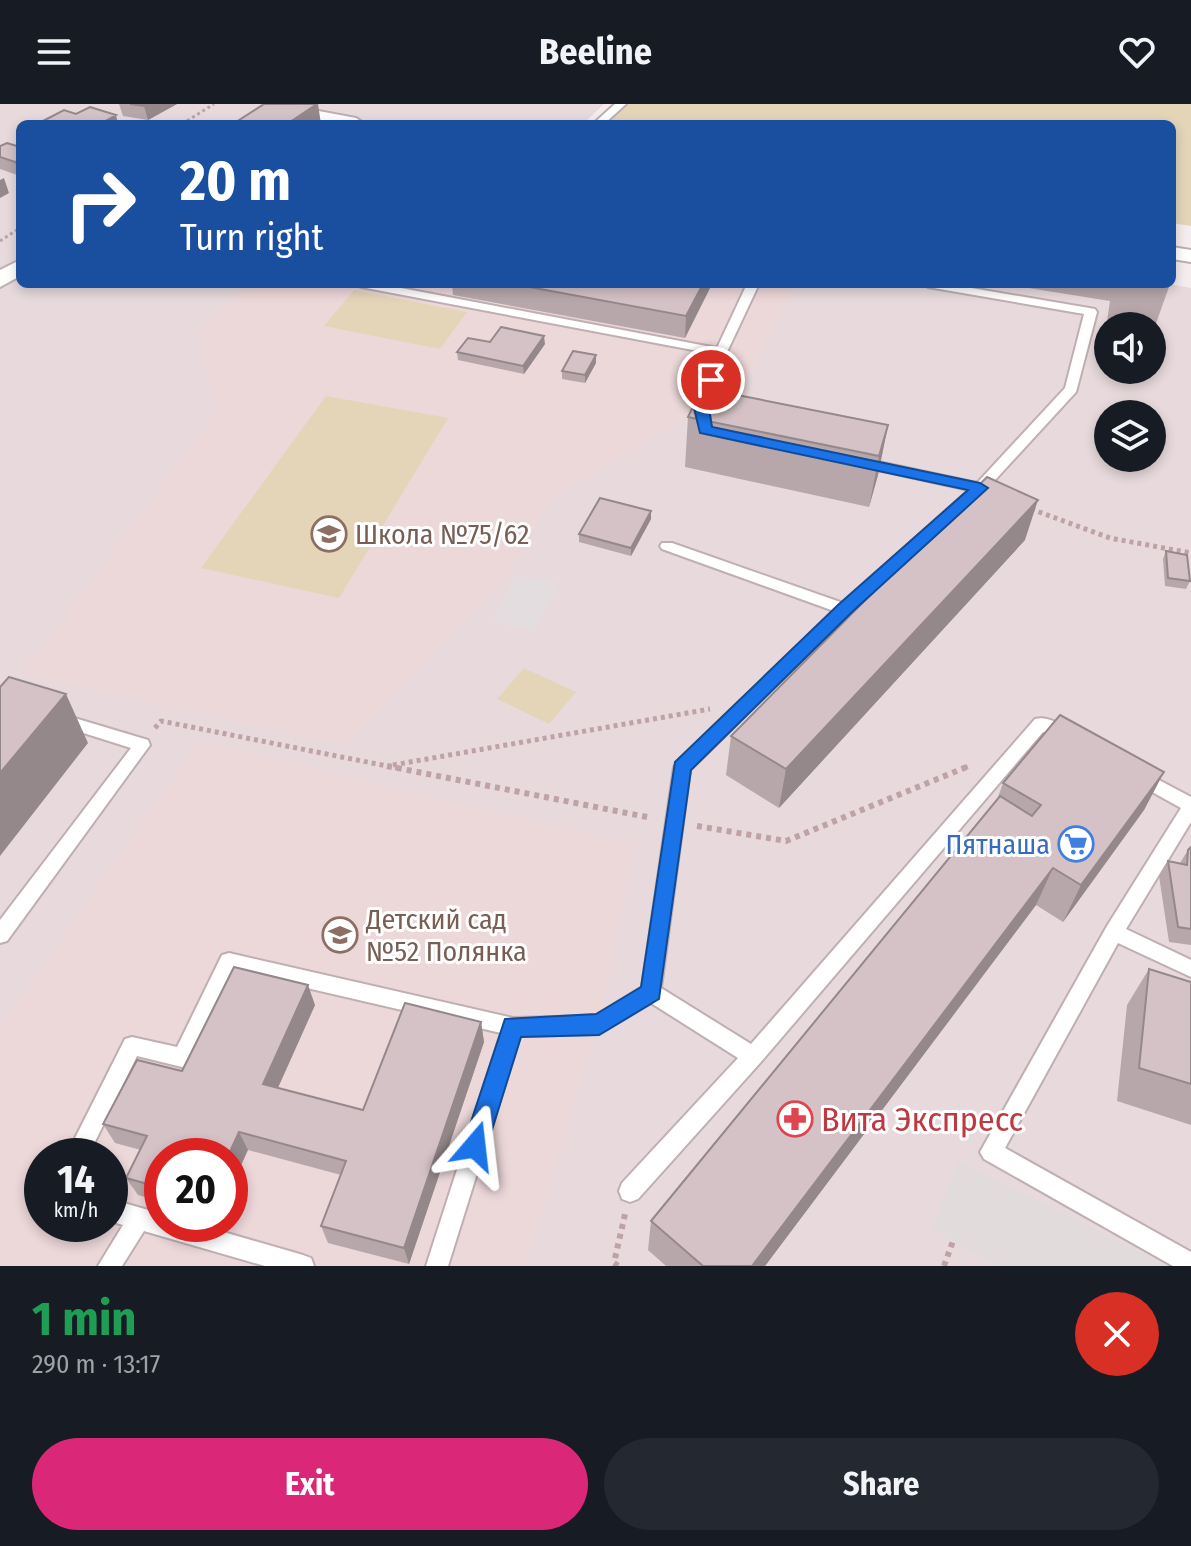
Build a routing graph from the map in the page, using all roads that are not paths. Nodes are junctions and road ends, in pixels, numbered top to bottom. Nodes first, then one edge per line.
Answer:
1 (621, 104) edge
2 (266, 109) edge
3 (332, 120) edge
4 (603, 120) edge
5 (382, 288) edge
6 (751, 288) edge
7 (951, 288) edge
8 (721, 352) junction
9 (704, 419) edge
10 (843, 459) edge
11 (980, 488) junction
12 (667, 546) dead end
13 (845, 609) junction
14 (39, 714) edge
15 (1082, 745) edge
16 (1123, 768) edge
17 (1191, 806) edge
18 (1114, 932) junction
19 (0, 935) edge
20 (1191, 969) edge
21 (651, 992) junction
22 (513, 1027) junction
23 (753, 1056) junction
24 (86, 1138) edge
25 (630, 1191) road end
26 (128, 1216) edge
27 (139, 1219) junction
28 (1191, 1264) edge
29 (109, 1266) edge
30 (303, 1266) edge
31 (437, 1266) edge

1 - 4 lane
2 - 3 street
5 - 8 lane
6 - 8 lane
7 - 11 lane
8 - 9 lane
10 - 11 lane
11 - 13 lane
12 - 13 lane
13 - 21 lane
14 - 19 lane
15 - 23 lane
16 - 17 lane
17 - 18 lane
18 - 20 lane
18 - 28 lane
21 - 22 lane
21 - 23 lane
22 - 24 lane
22 - 31 lane
23 - 25 lane
26 - 27 lane
27 - 29 lane
27 - 30 lane

